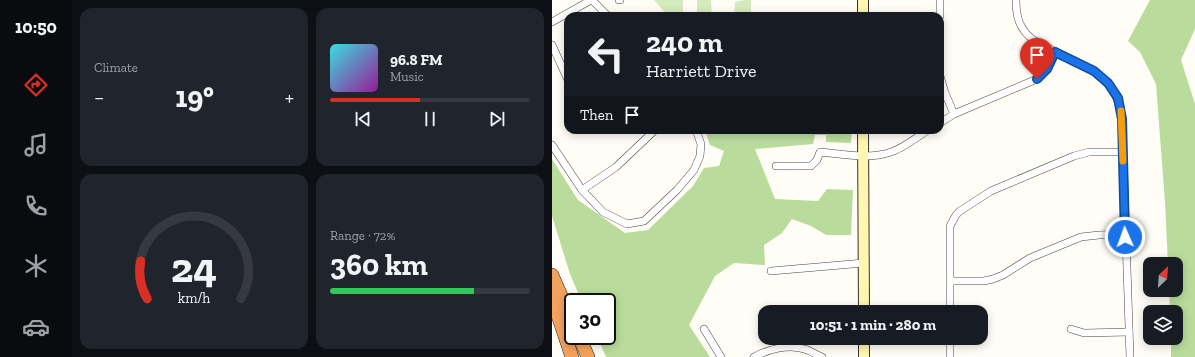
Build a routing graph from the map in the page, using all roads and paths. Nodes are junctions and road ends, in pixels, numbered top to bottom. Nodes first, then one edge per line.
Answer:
1 (591, 0) edge
2 (863, 0) edge
3 (940, 0) edge
4 (1016, 0) edge
5 (570, 12) edge
6 (604, 12) edge
7 (863, 12) edge
8 (940, 12) edge
9 (564, 15) edge
10 (552, 22) edge
11 (552, 45) edge
12 (1055, 52) junction
13 (564, 71) edge
14 (944, 90) edge
15 (954, 114) junction
16 (944, 120) edge
17 (651, 134) edge
18 (697, 134) edge
19 (863, 134) edge
20 (921, 134) edge
21 (552, 146) edge
22 (1122, 152) junction
23 (864, 155) junction
24 (776, 166) dead end
25 (582, 190) junction
26 (1125, 234) junction
27 (864, 264) junction
28 (771, 271) dead end
29 (552, 276) edge
30 (951, 281) junction
31 (552, 298) edge
32 (564, 303) edge
33 (864, 305) edge
34 (950, 305) edge
35 (704, 329) dead end
36 (1071, 329) dead end
37 (1129, 332) junction
38 (583, 345) edge
39 (864, 345) edge
40 (950, 345) edge
41 (572, 357) edge
42 (588, 357) edge
43 (721, 357) edge
44 (754, 357) edge
45 (822, 357) edge
46 (864, 357) edge
47 (950, 357) edge
48 (1130, 357) edge

1 - 5 street
1 - 6 street
2 - 7 main road
3 - 8 street
4 - 12 street
9 - 10 street
11 - 13 street
12 - 15 street
12 - 22 street
14 - 15 street
15 - 16 street
17 - 25 street
18 - 25 street
19 - 23 main road
20 - 23 street
21 - 25 street
22 - 26 street
22 - 30 street
23 - 24 street
23 - 27 main road
26 - 30 street
26 - 37 street
27 - 28 street
27 - 33 main road
29 - 32 highway
30 - 34 street
31 - 41 highway
35 - 43 street
36 - 37 street
37 - 48 street
38 - 42 highway
39 - 46 main road
40 - 47 street
44 - 45 street

